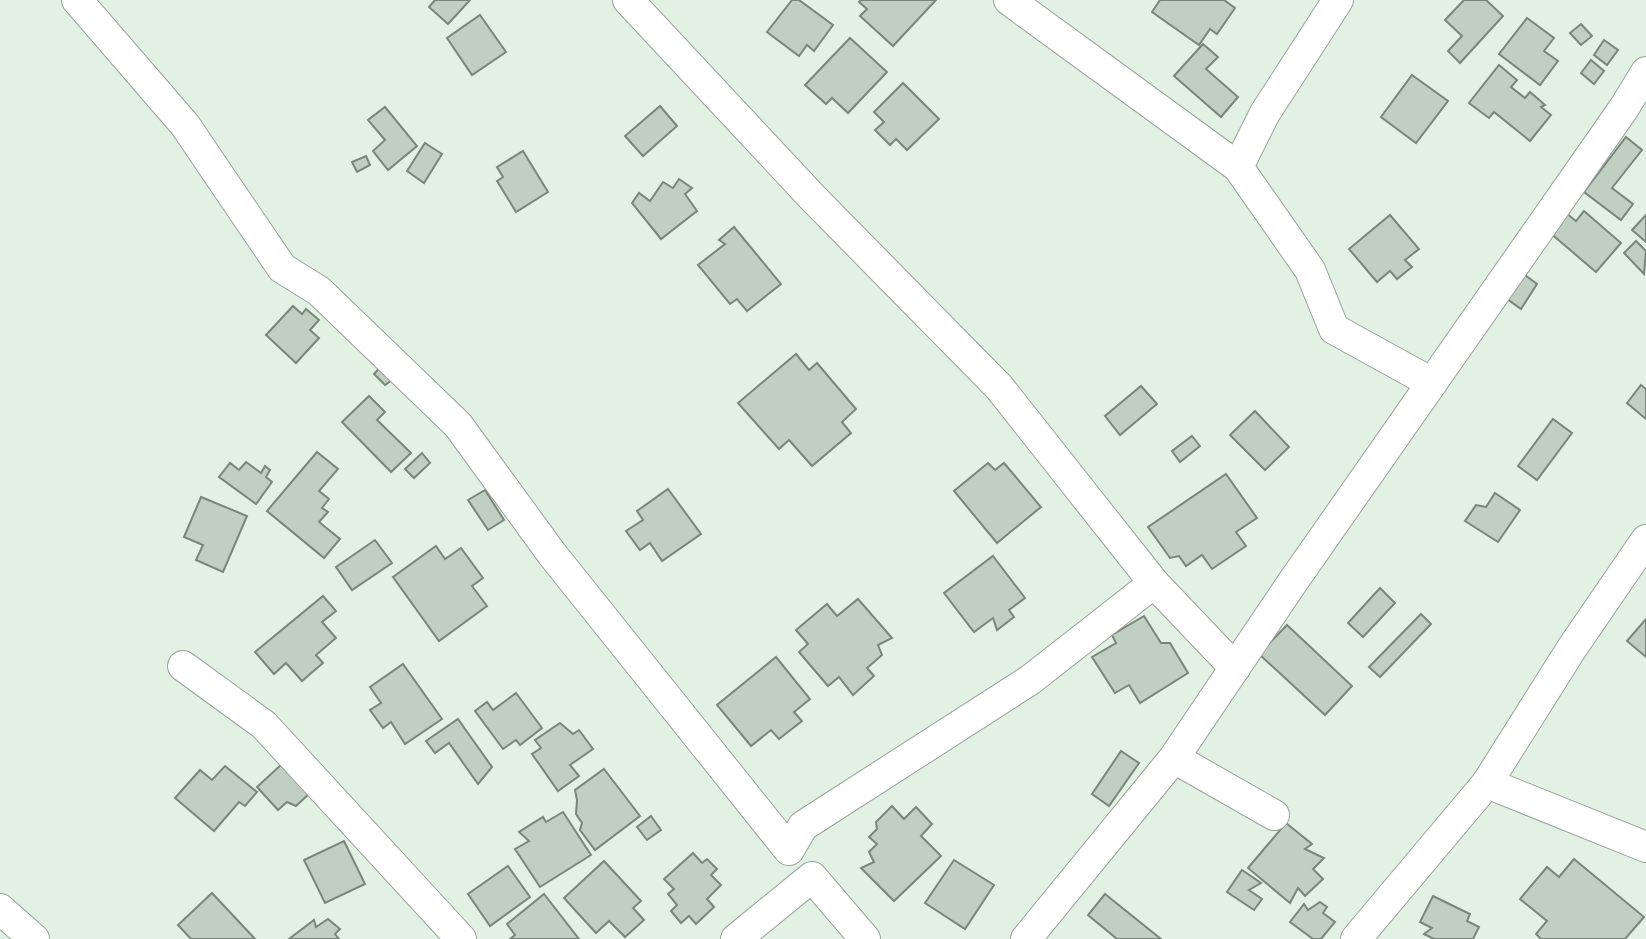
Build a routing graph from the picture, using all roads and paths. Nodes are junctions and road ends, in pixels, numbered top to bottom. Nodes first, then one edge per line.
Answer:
1 (77, 0) edge
2 (628, 0) edge
3 (1009, 0) edge
4 (1338, 0) edge
5 (1646, 72) edge
6 (1238, 167) junction
7 (1432, 383) junction
8 (1646, 540) edge
9 (1154, 583) junction
10 (183, 666) dead end
11 (1235, 668) junction
12 (1174, 758) junction
13 (1487, 783) junction
14 (1273, 815) dead end
15 (1646, 848) edge
16 (789, 850) junction
17 (812, 877) junction
18 (0, 909) edge
19 (34, 939) edge
20 (461, 939) edge
21 (736, 939) edge
22 (866, 939) edge
23 (1026, 939) edge
24 (1356, 939) edge

1 - 16 street
2 - 9 street
3 - 6 street
4 - 6 street
5 - 7 street
6 - 7 street
7 - 11 street
8 - 13 street
9 - 11 street
9 - 16 street
10 - 20 street
11 - 12 street
12 - 14 street
12 - 23 street
13 - 15 street
13 - 24 street
16 - 17 street
17 - 21 street
17 - 22 street
18 - 19 street

